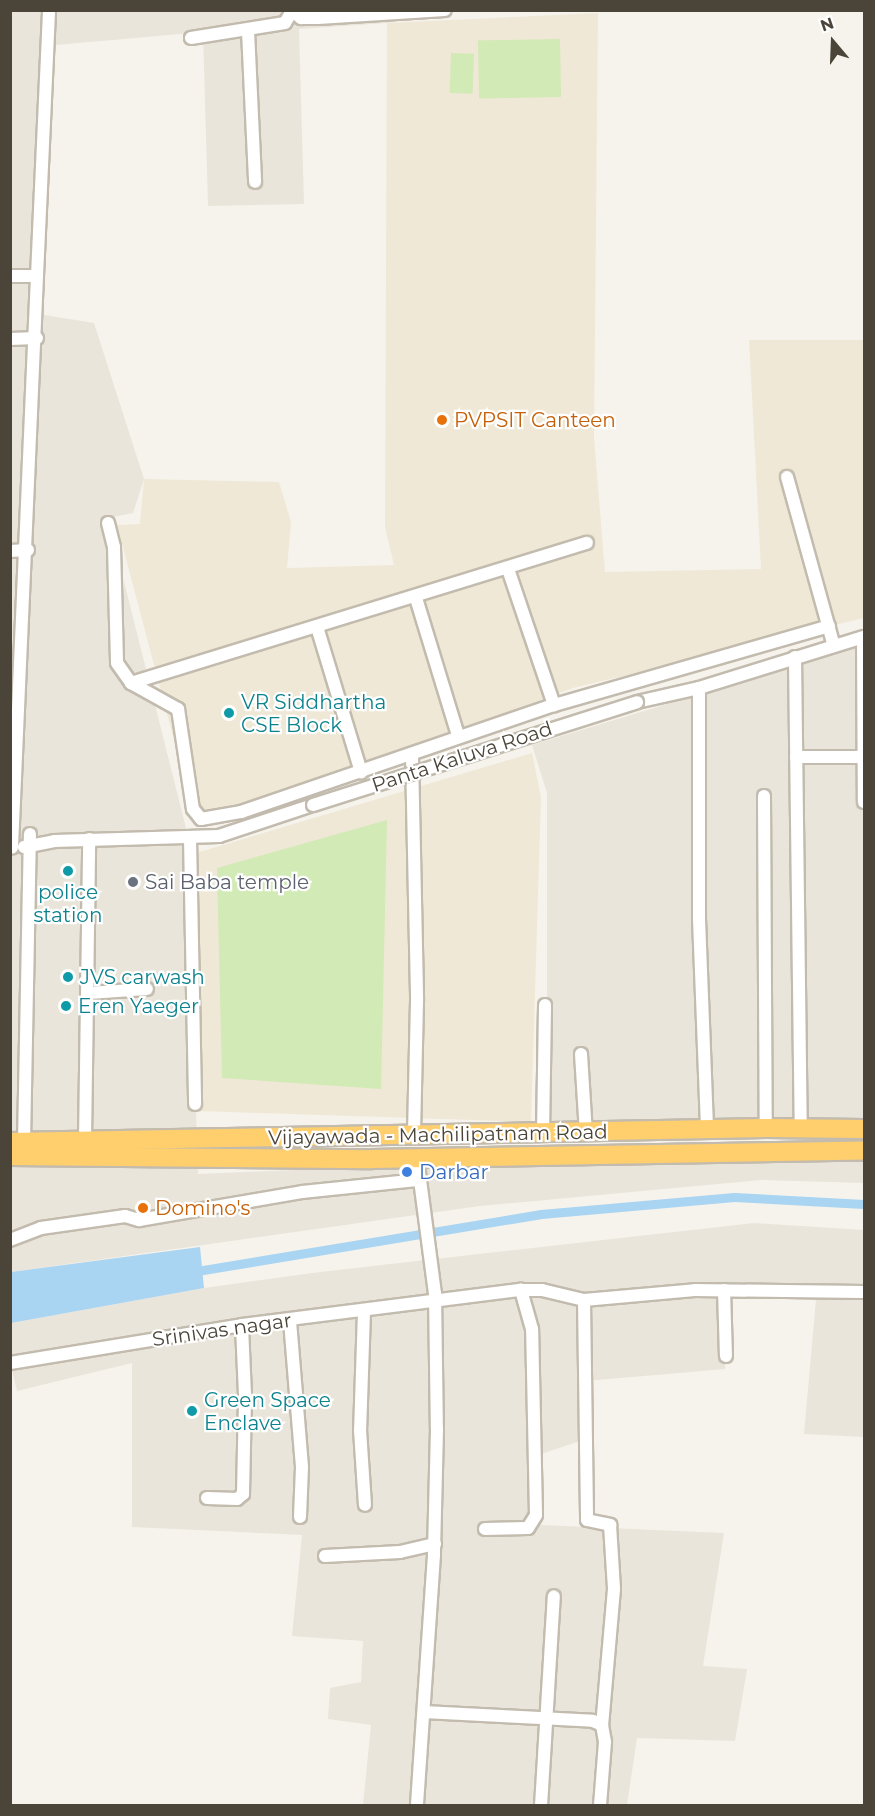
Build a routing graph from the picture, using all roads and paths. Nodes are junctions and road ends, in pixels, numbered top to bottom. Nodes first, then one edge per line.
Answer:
1 (49, 10) edge
2 (445, 10) edge
3 (292, 11) edge
4 (424, 11) edge
5 (356, 13) edge
6 (248, 31) junction
7 (191, 38) dead end
8 (255, 182) dead end
9 (10, 276) edge
10 (37, 276) junction
11 (37, 338) junction
12 (10, 339) edge
13 (787, 477) dead end
14 (108, 522) dead end
15 (587, 543) dead end
16 (28, 550) junction
17 (10, 551) edge
18 (508, 569) junction
19 (416, 598) junction
20 (10, 614) edge
21 (25, 614) junction
22 (829, 626) junction
23 (317, 627) junction
24 (864, 637) edge
25 (834, 646) junction
26 (795, 657) junction
27 (16, 682) edge
28 (131, 683) junction
29 (699, 688) junction
30 (554, 705) junction
31 (458, 735) junction
32 (13, 751) edge
33 (412, 756) junction
34 (796, 757) junction
35 (864, 757) edge
36 (361, 772) junction
37 (764, 796) dead end
38 (864, 802) edge
39 (12, 834) edge
40 (30, 834) junction
41 (190, 838) junction
42 (89, 839) junction
43 (54, 841) junction
44 (11, 847) edge
45 (30, 847) junction
46 (147, 989) dead end
47 (88, 993) junction
48 (545, 1005) dead end
49 (581, 1054) dead end
50 (195, 1104) dead end
51 (766, 1128) junction
52 (801, 1128) junction
53 (864, 1129) edge
54 (706, 1130) junction
55 (586, 1133) junction
56 (543, 1134) junction
57 (414, 1136) junction
58 (85, 1141) junction
59 (17, 1142) edge
60 (864, 1150) edge
61 (10, 1156) edge
62 (417, 1157) junction
63 (418, 1180) junction
64 (10, 1240) edge
65 (520, 1290) junction
66 (724, 1290) junction
67 (864, 1292) edge
68 (584, 1300) junction
69 (435, 1301) junction
70 (364, 1312) junction
71 (290, 1321) junction
72 (242, 1325) junction
73 (726, 1356) dead end
74 (10, 1362) edge
75 (207, 1498) dead end
76 (365, 1505) dead end
77 (300, 1517) dead end
78 (485, 1528) dead end
79 (435, 1544) junction
80 (325, 1556) dead end
81 (554, 1596) dead end
82 (424, 1713) junction
83 (546, 1719) junction
84 (602, 1725) junction
85 (417, 1806) edge
86 (541, 1806) edge
87 (600, 1806) edge

1 - 10 street
2 - 4 street
3 - 5 street
3 - 6 street
4 - 5 street
6 - 7 street
6 - 8 street
9 - 10 street
10 - 11 street
11 - 12 street
11 - 16 street
13 - 22 street
14 - 28 street
15 - 18 street
16 - 17 street
16 - 21 street
18 - 19 street
18 - 30 street
19 - 23 street
19 - 31 street
20 - 21 street
21 - 27 street
22 - 25 street
22 - 30 street
23 - 28 street
23 - 36 street
24 - 25 street, Panta Kaluva Road
24 - 35 street
25 - 26 street, Panta Kaluva Road
26 - 29 street, Panta Kaluva Road
26 - 34 street
27 - 32 street
28 - 36 street
29 - 41 street, Panta Kaluva Road, bridge
29 - 54 street
30 - 31 street
31 - 33 street
32 - 39 street
33 - 36 street
33 - 57 street
34 - 35 street
34 - 52 street
35 - 38 street
37 - 51 street
39 - 40 street, Panta Kaluva Road
39 - 44 street
40 - 43 street, Panta Kaluva Road
40 - 45 street
41 - 42 street, Panta Kaluva Road
41 - 50 street
42 - 43 street, Panta Kaluva Road
42 - 47 street
43 - 45 street, Panta Kaluva Road
44 - 45 street, Panta Kaluva Road
45 - 59 street
46 - 47 street
47 - 58 street
48 - 56 street
49 - 55 street
51 - 52 highway, Vijayawada - Machilipatnam Road
51 - 54 highway, Vijayawada - Machilipatnam Road
52 - 53 highway, Vijayawada - Machilipatnam Road
54 - 55 highway, Vijayawada - Machilipatnam Road
55 - 56 highway, Vijayawada - Machilipatnam Road
56 - 57 highway, Vijayawada - Machilipatnam Road
57 - 58 highway, Vijayawada - Machilipatnam Road
58 - 59 highway, Vijayawada - Machilipatnam Road
60 - 62 highway, Vijayawada - Machilipatnam Road
61 - 62 highway, Vijayawada - Machilipatnam Road
62 - 63 street
63 - 64 street
63 - 69 street
65 - 68 street, Srinivas nagar
65 - 69 street, Srinivas nagar
65 - 78 street
66 - 67 street, Srinivas nagar
66 - 68 street, Srinivas nagar
66 - 73 street
68 - 84 street
69 - 70 street, Srinivas nagar
69 - 79 street
70 - 71 street, Srinivas nagar
70 - 76 street
71 - 72 street, Srinivas nagar
71 - 77 street
72 - 74 street, Srinivas nagar
72 - 75 street
79 - 80 street
79 - 82 street
81 - 83 street
82 - 83 street
82 - 85 street
83 - 84 street
83 - 86 street
84 - 87 street

